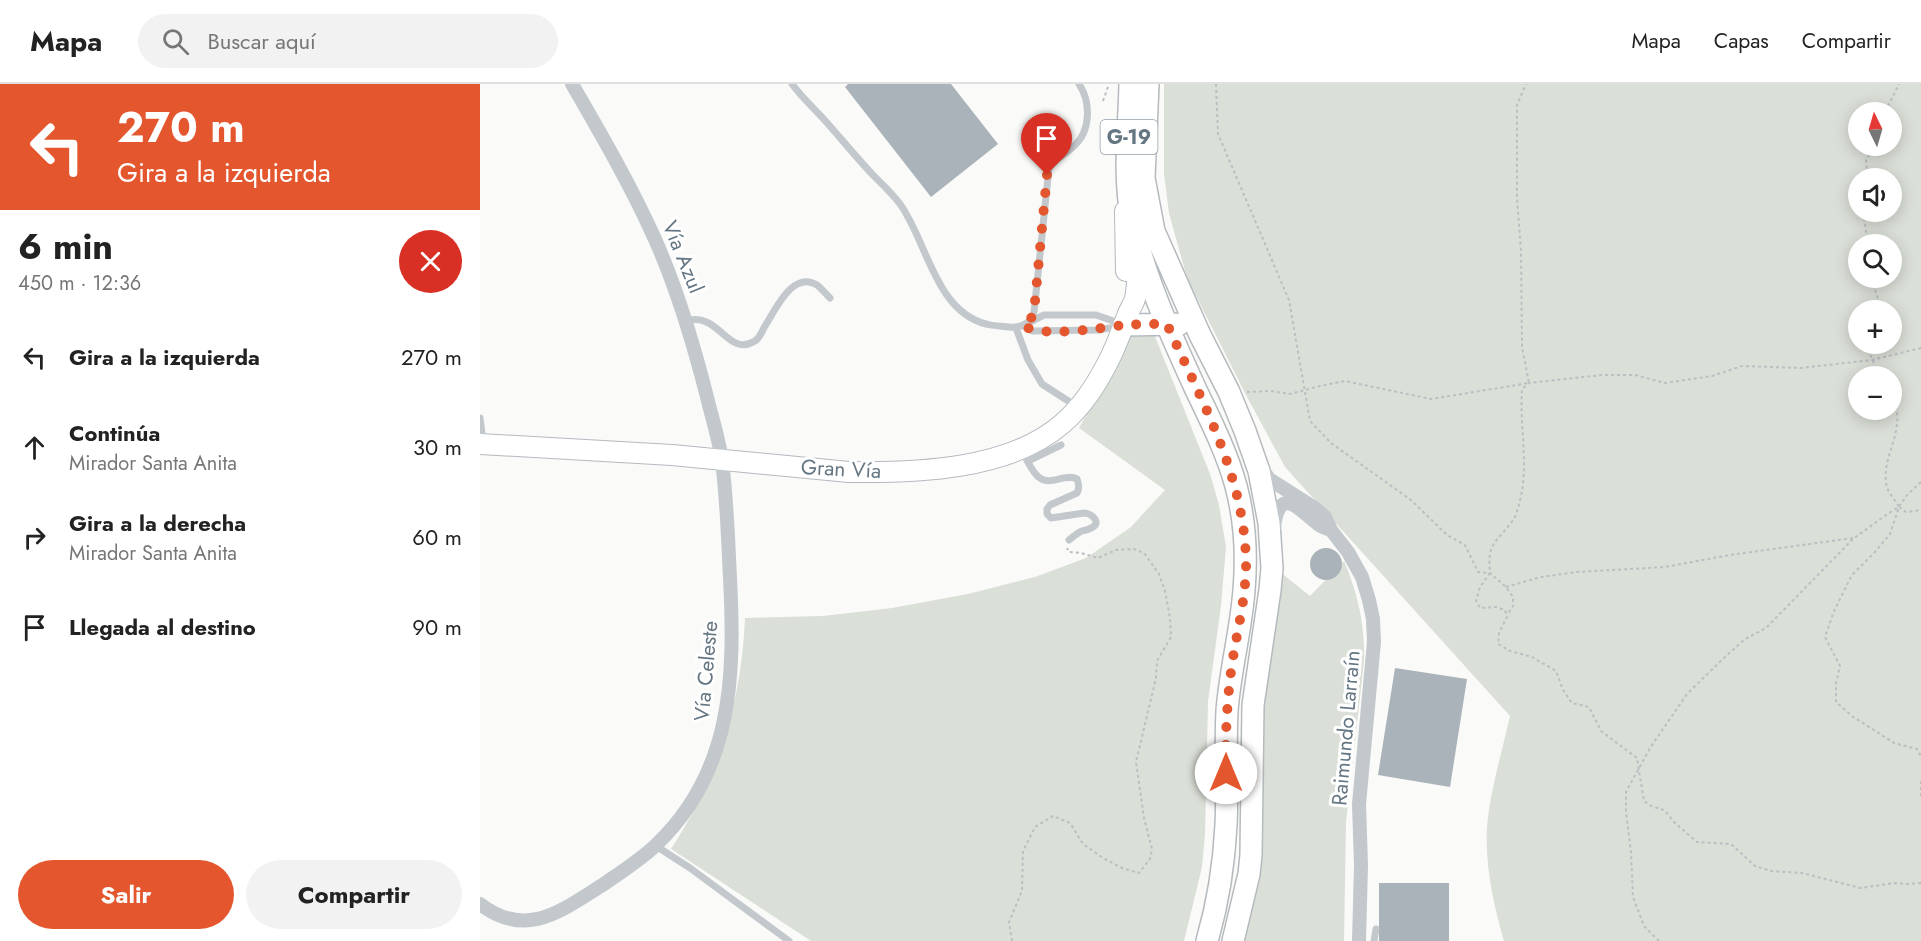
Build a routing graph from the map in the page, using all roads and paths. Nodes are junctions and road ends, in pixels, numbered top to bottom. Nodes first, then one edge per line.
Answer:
1 (572, 84) edge
2 (792, 84) edge
3 (1079, 84) edge
4 (1109, 84) edge
5 (1130, 84) edge
6 (1148, 84) edge
7 (1216, 84) edge
8 (1526, 84) edge
9 (1899, 84) edge
10 (1102, 101) dead end
11 (1890, 102) edge
12 (1136, 184) junction
13 (1139, 245) junction
14 (830, 298) dead end
15 (1126, 319) junction
16 (686, 321) junction
17 (1167, 324) junction
18 (1019, 327) junction
19 (1200, 334) junction
20 (1921, 348) edge
21 (1869, 354) edge
22 (1872, 360) junction
23 (1875, 366) edge
24 (1193, 382) junction
25 (1529, 383) junction
26 (1304, 390) junction
27 (1244, 392) dead end
28 (1079, 408) junction
29 (480, 418) edge
30 (1897, 420) edge
31 (481, 444) edge
32 (1061, 445) dead end
33 (1024, 455) junction
34 (1255, 457) junction
35 (722, 459) junction
36 (1921, 482) edge
37 (1266, 501) junction
38 (1300, 507) junction
39 (1899, 507) junction
40 (1921, 510) edge
41 (1331, 530) junction
42 (1854, 538) junction
43 (1069, 540) joint
44 (1271, 547) junction
45 (1490, 573) junction
46 (1506, 587) junction
47 (1507, 617) junction
48 (1921, 756) edge
49 (1638, 770) junction
50 (1921, 781) edge
51 (1921, 798) edge
52 (656, 846) junction
53 (1921, 883) edge
54 (480, 904) edge
55 (1376, 929) dead end
56 (789, 941) edge
57 (1012, 941) edge
58 (1207, 941) edge
59 (1233, 941) edge
60 (1359, 941) edge
61 (1374, 941) edge
62 (1659, 941) edge

1 - 16 street, Vía Azul
2 - 18 lane
3 - 18 lane
4 - 10 path
5 - 12 main road, G-19
6 - 12 main road, G-19
7 - 26 path
8 - 25 path
9 - 11 path
12 - 13 main road, G-19
12 - 15 main road, Gran Vía
12 - 19 main road, G-19
13 - 15 main road, Gran Vía
13 - 17 main road, G-19
14 - 16 lane
15 - 17 main road
15 - 18 lane
15 - 18 lane
15 - 28 main road, Gran Vía
16 - 35 street, Vía Azul
17 - 19 main road
17 - 24 main road, G-19
18 - 28 lane
19 - 34 main road, G-19
20 - 22 path
21 - 22 path
22 - 23 path
22 - 25 path
24 - 37 main road
24 - 58 main road, G-19
25 - 26 path
25 - 45 path
26 - 27 path
26 - 45 path
28 - 33 main road, Gran Vía
29 - 31 lane
30 - 39 path
31 - 35 main road, Gran Vía
32 - 33 lane
33 - 35 main road, Gran Vía
33 - 43 lane
34 - 37 main road, G-19
34 - 41 street, Raimundo Larraín
35 - 52 street, Vía Celeste
36 - 39 path
37 - 38 street
37 - 44 main road, G-19
38 - 41 street, Raimundo Larraín
38 - 44 street
39 - 40 path
39 - 42 path
39 - 48 path
41 - 60 street, Raimundo Larraín
42 - 46 path
42 - 49 path
43 - 57 path
44 - 59 main road, G-19
45 - 46 path
45 - 47 path
46 - 47 path
47 - 49 path
49 - 53 path
49 - 62 path
50 - 51 path
52 - 54 street, Vía Celeste
52 - 56 lane
55 - 61 lane

